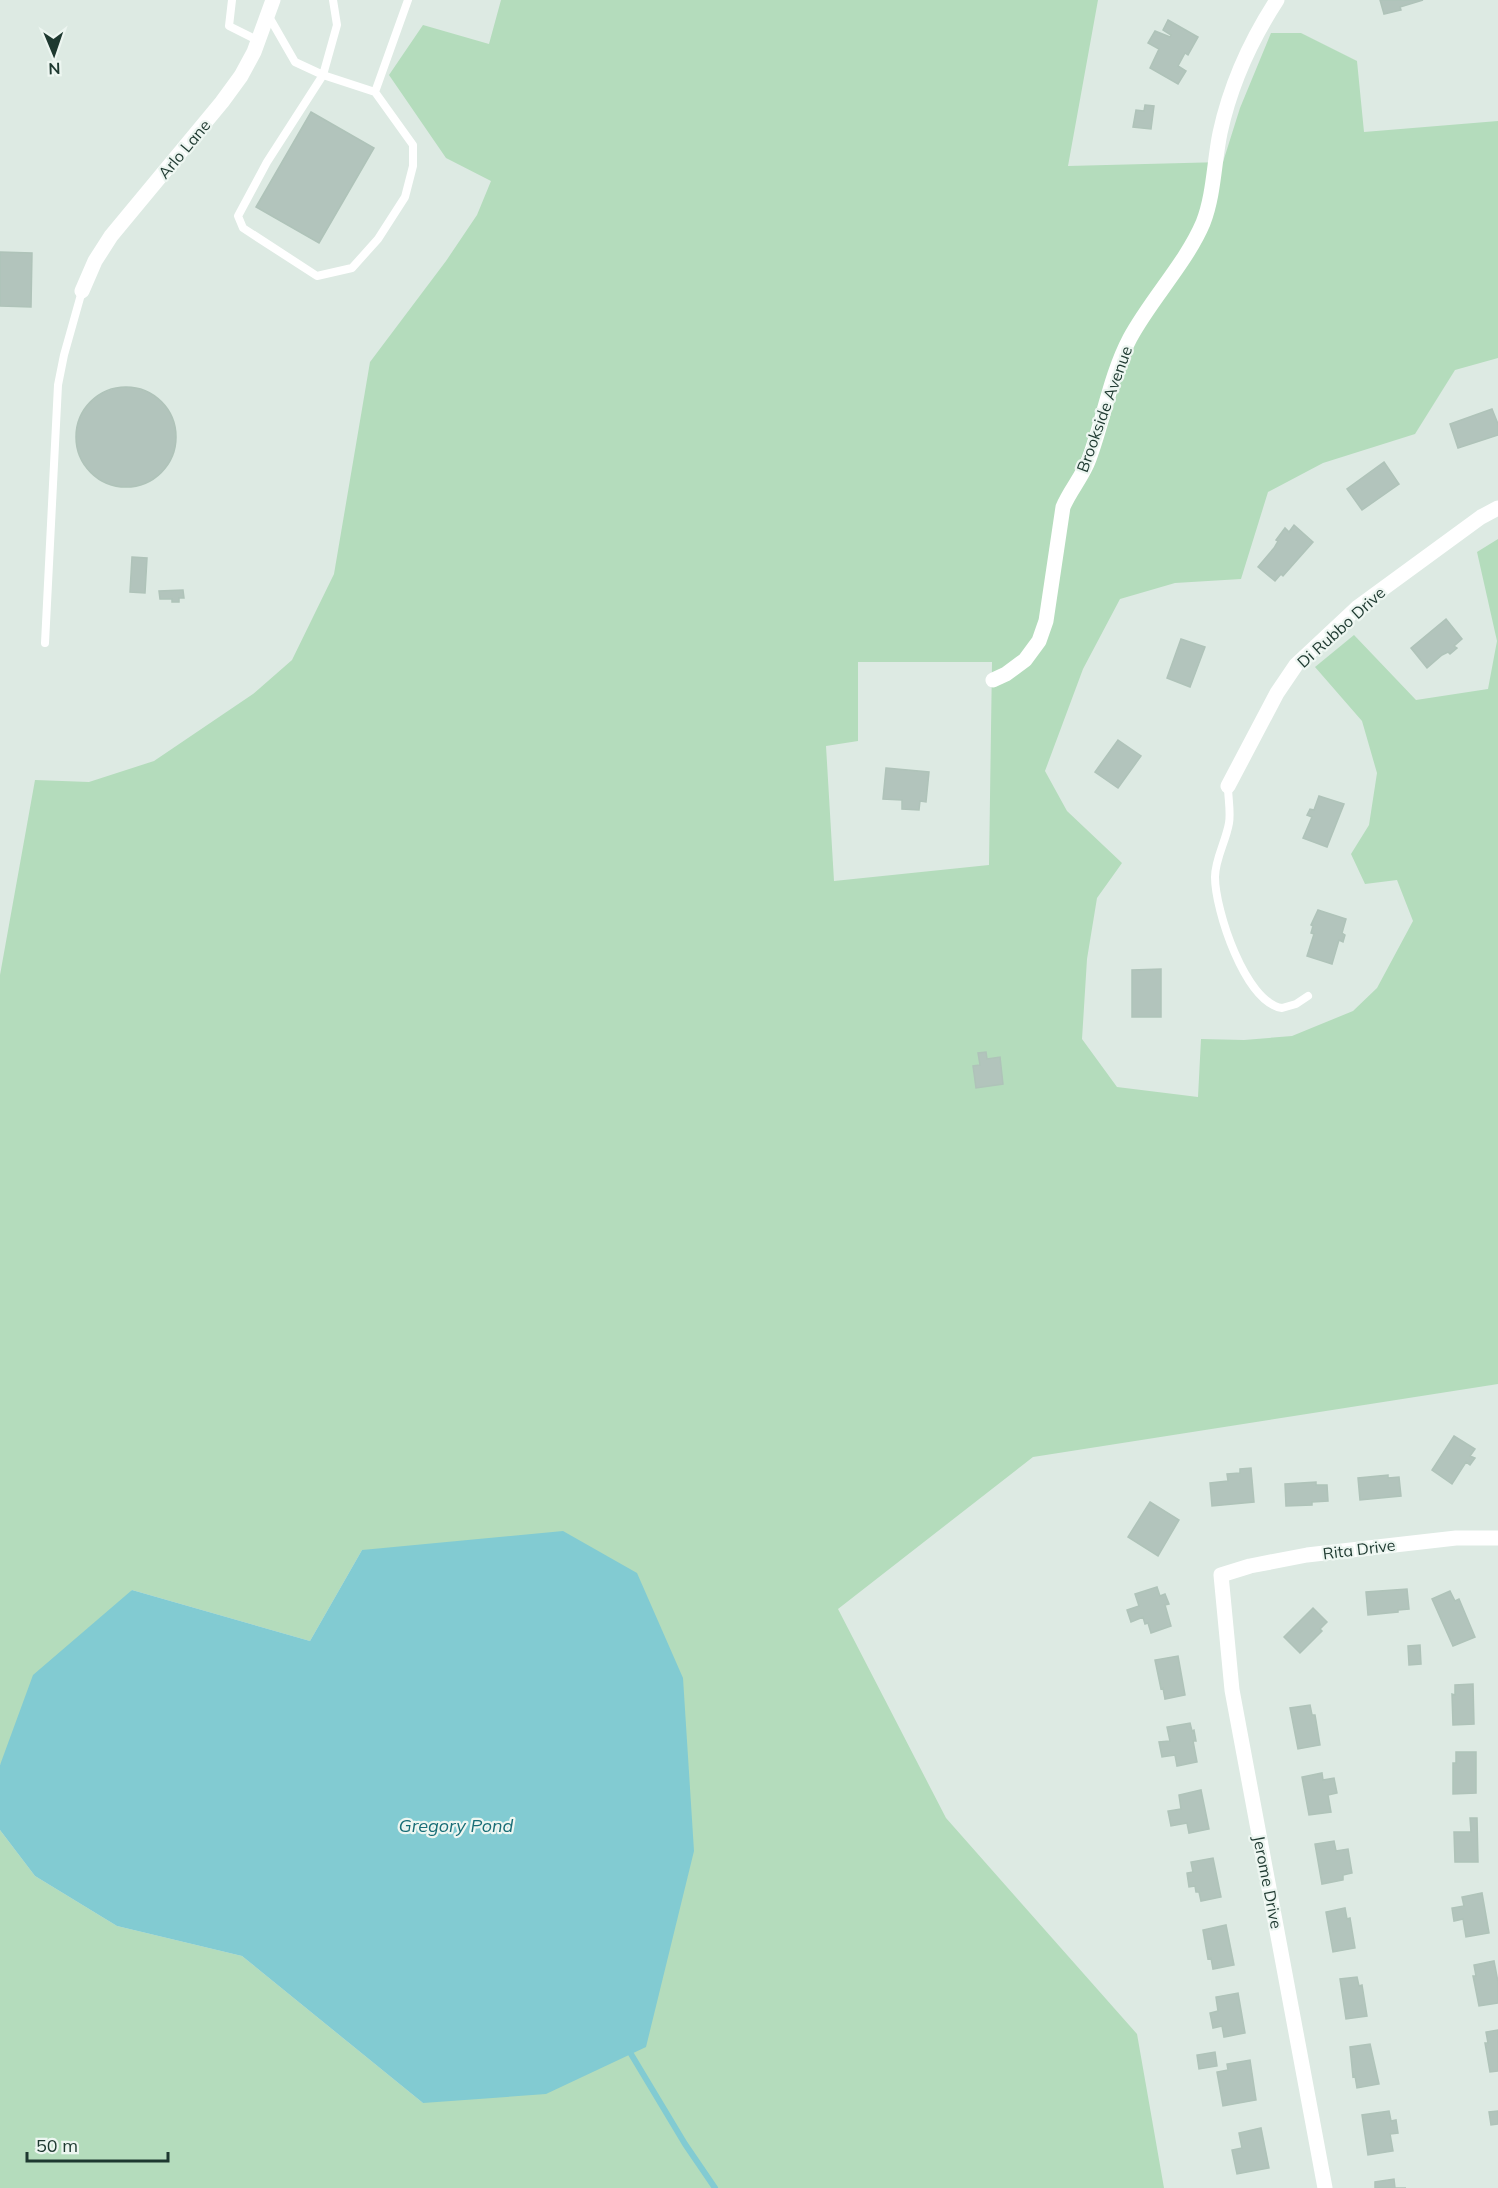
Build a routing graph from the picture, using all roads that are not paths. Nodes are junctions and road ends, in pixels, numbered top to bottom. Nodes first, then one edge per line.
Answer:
1 (232, 0) edge
2 (273, 0) edge
3 (333, 0) edge
4 (408, 0) edge
5 (1277, 0) edge
6 (268, 15) junction
7 (259, 41) junction
8 (323, 75) junction
9 (375, 92) junction
10 (82, 291) joint
11 (1498, 508) edge
12 (45, 643) dead end
13 (993, 681) dead end
14 (1228, 786) joint
15 (1308, 996) dead end
16 (1498, 1538) edge
17 (1221, 1575) joint
18 (1325, 2188) edge

1 - 7 lane
2 - 6 street, Arlo Lane
3 - 8 lane
4 - 9 lane
5 - 13 street, Brookside Avenue
6 - 7 street, Arlo Lane
6 - 8 lane
7 - 10 street, Arlo Lane
8 - 9 lane
8 - 9 lane
10 - 12 lane
11 - 14 street, Di Rubbo Drive
14 - 15 lane
16 - 17 street, Rita Drive
17 - 18 street, Jerome Drive

